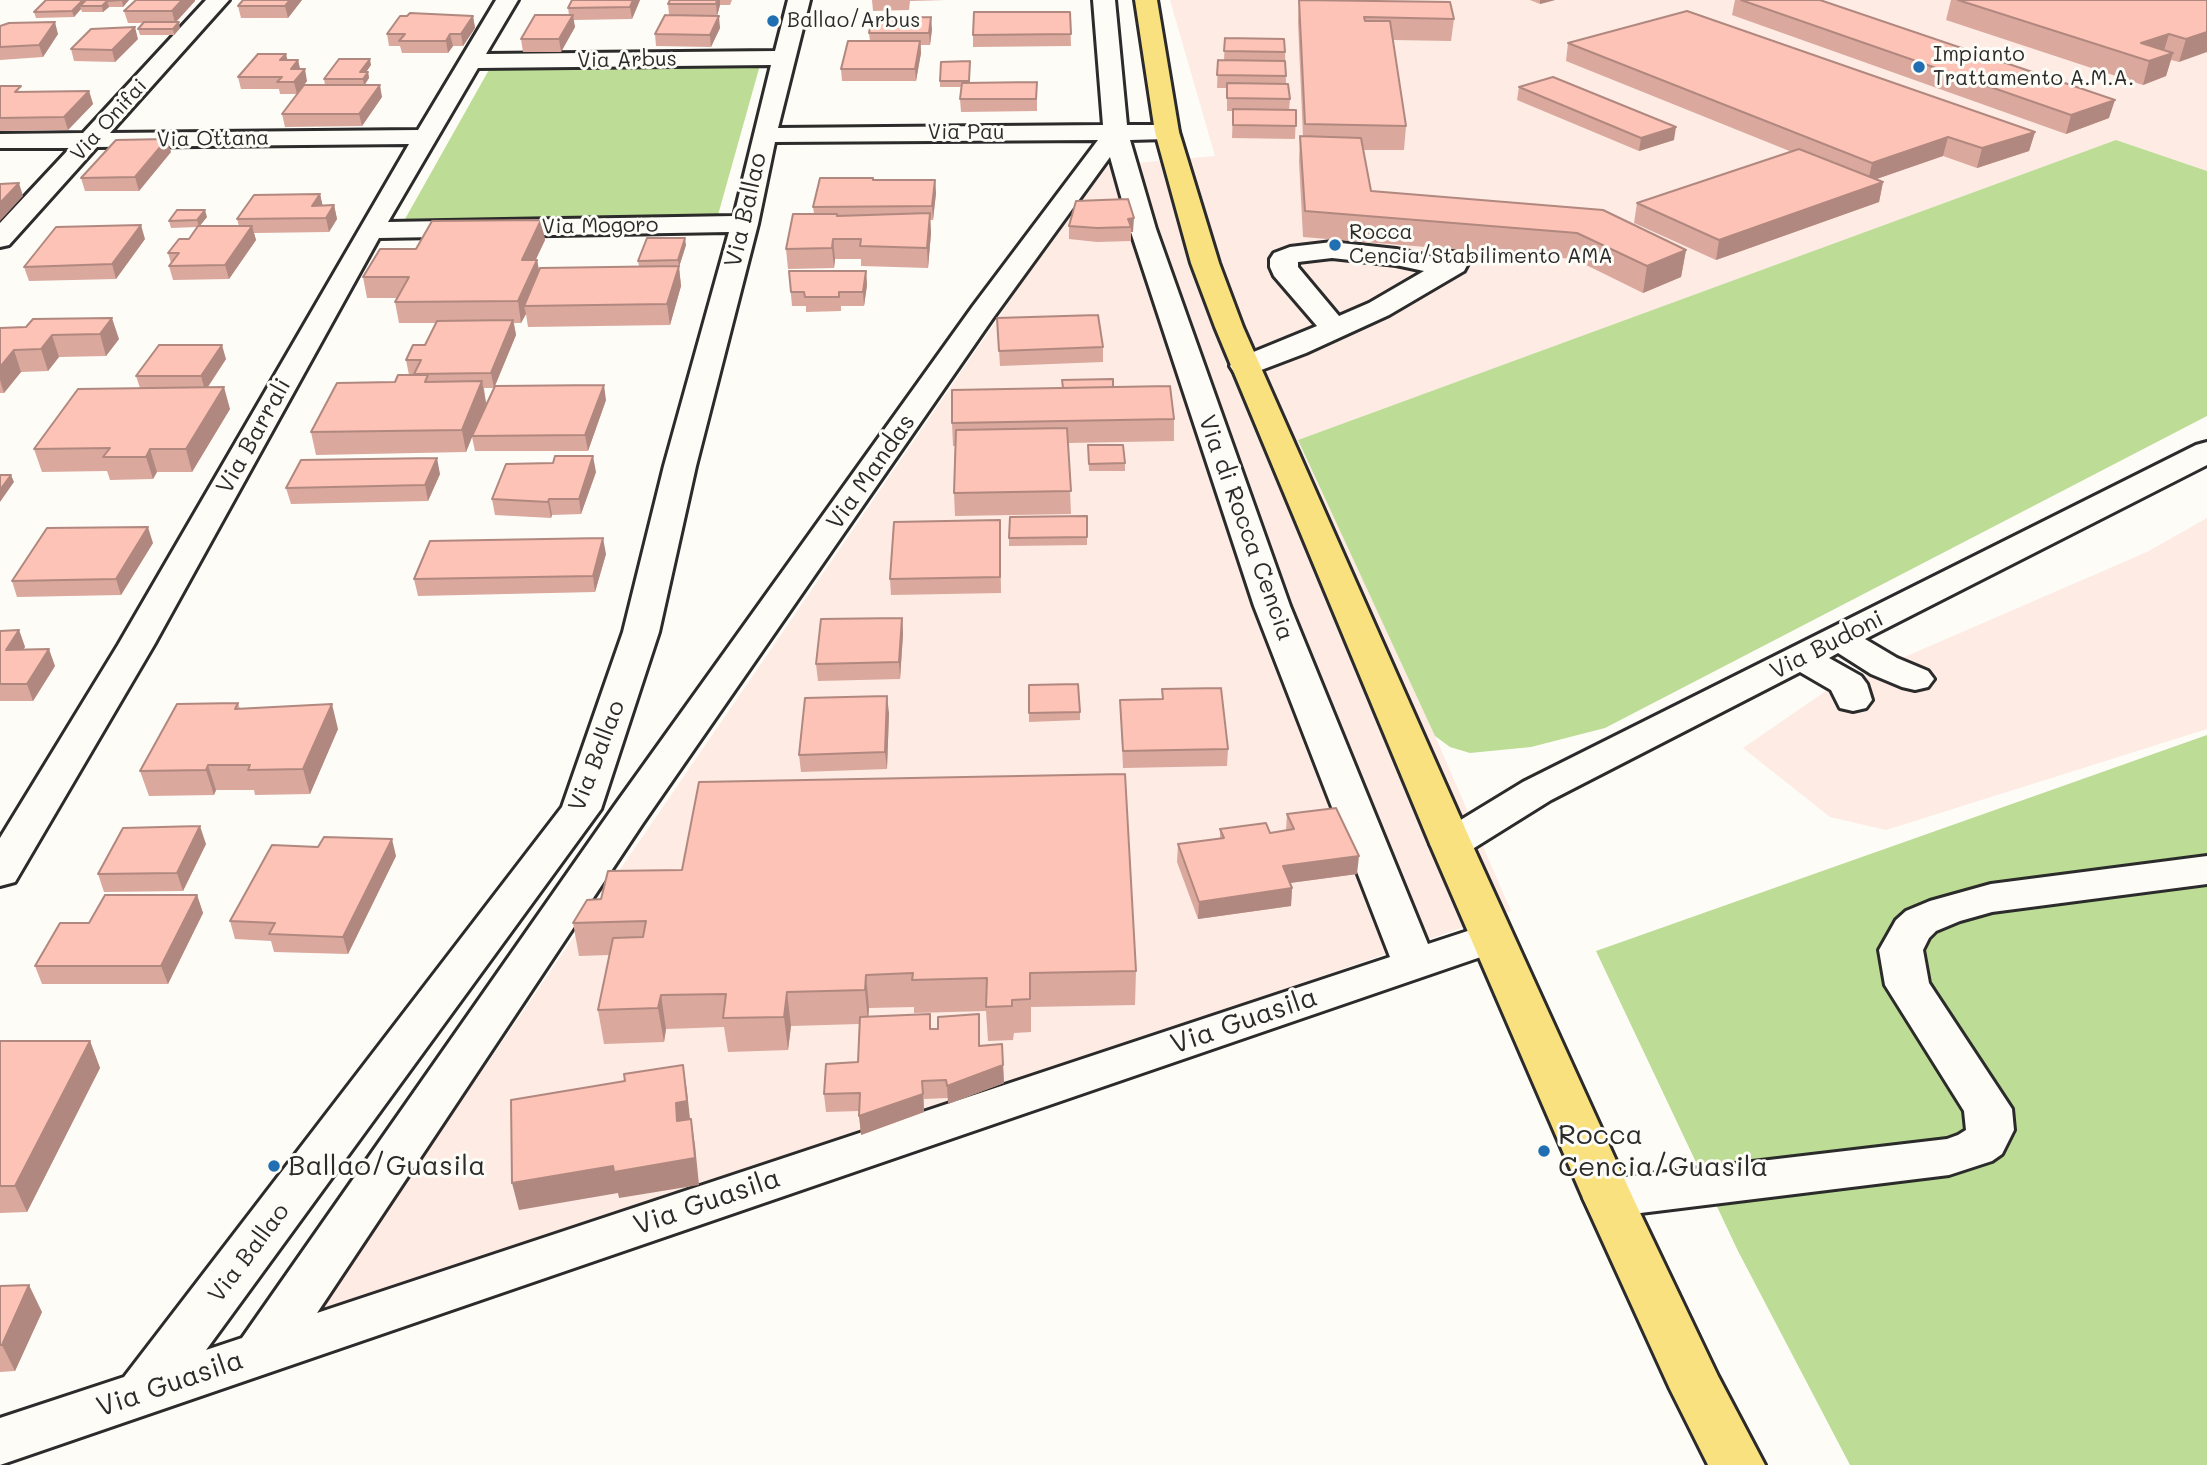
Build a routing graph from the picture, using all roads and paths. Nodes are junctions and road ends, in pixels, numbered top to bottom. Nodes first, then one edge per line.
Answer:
1 (218, 0) edge
2 (507, 0) edge
3 (799, 0) edge
4 (1104, 0) edge
5 (1146, 0) edge
6 (1149, 23) junction
7 (1107, 24) junction
8 (783, 58) junction
9 (472, 61) junction
10 (1116, 132) junction
11 (1167, 132) junction
12 (764, 135) junction
13 (426, 137) junction
14 (0, 141) edge
15 (90, 141) junction
16 (745, 224) junction
17 (370, 230) junction
18 (0, 239) edge
19 (1335, 329) junction
20 (1245, 366) junction
21 (2207, 452) edge
22 (1838, 638) junction
23 (1802, 658) junction
24 (1915, 679) dead end
25 (1853, 700) dead end
26 (581, 809) junction
27 (629, 814) junction
28 (1451, 844) junction
29 (2207, 870) edge
30 (0, 872) edge
31 (526, 882) junction
32 (579, 890) junction
33 (1492, 938) junction
34 (1415, 963) junction
35 (437, 1002) junction
36 (494, 1013) junction
37 (325, 1152) junction
38 (389, 1166) junction
39 (1608, 1198) junction
40 (261, 1353) junction
41 (144, 1392) junction
42 (0, 1442) edge
43 (1737, 1465) edge

1 - 15 street, Via Onifai
2 - 9 street, Via Barrali
3 - 8 street, Via Ballao
4 - 7 street, Via di Rocca Cencia
5 - 6 main road
6 - 7 street
6 - 11 main road
7 - 10 street, Via di Rocca Cencia
8 - 9 street, Via Arbus
8 - 12 street, Via Ballao
9 - 13 street, Via Barrali
10 - 11 street, Via Pau
10 - 12 street, Via Pau
10 - 27 street, Via Mandas
10 - 34 street, Via di Rocca Cencia
11 - 20 main road
12 - 16 street, Via Ballao
13 - 15 street, Via Ottana
13 - 17 street, Via Barrali
14 - 15 street, Via Ottana
15 - 18 street, Via Onifai
16 - 17 street, Via Mogoro
16 - 26 street, Via Ballao
17 - 30 street, Via Barrali
19 - 19 street
19 - 20 street
20 - 28 main road
21 - 22 street, Via Budoni
22 - 23 street, Via Budoni
22 - 24 street
23 - 25 street
23 - 28 street, Via Budoni
26 - 27 street
26 - 31 street, Via Ballao
27 - 32 street, Via Mandas
28 - 33 main road
29 - 39 street
31 - 32 street
31 - 35 street, Via Ballao
32 - 36 street, Via Mandas
33 - 34 street
33 - 39 main road
34 - 40 street, Via Guasila
35 - 36 street
35 - 37 street, Via Ballao
36 - 38 street, Via Mandas
37 - 38 street
37 - 41 street, Via Ballao
38 - 40 street, Via Mandas
39 - 43 main road
40 - 41 street, Via Guasila
41 - 42 street, Via Guasila

